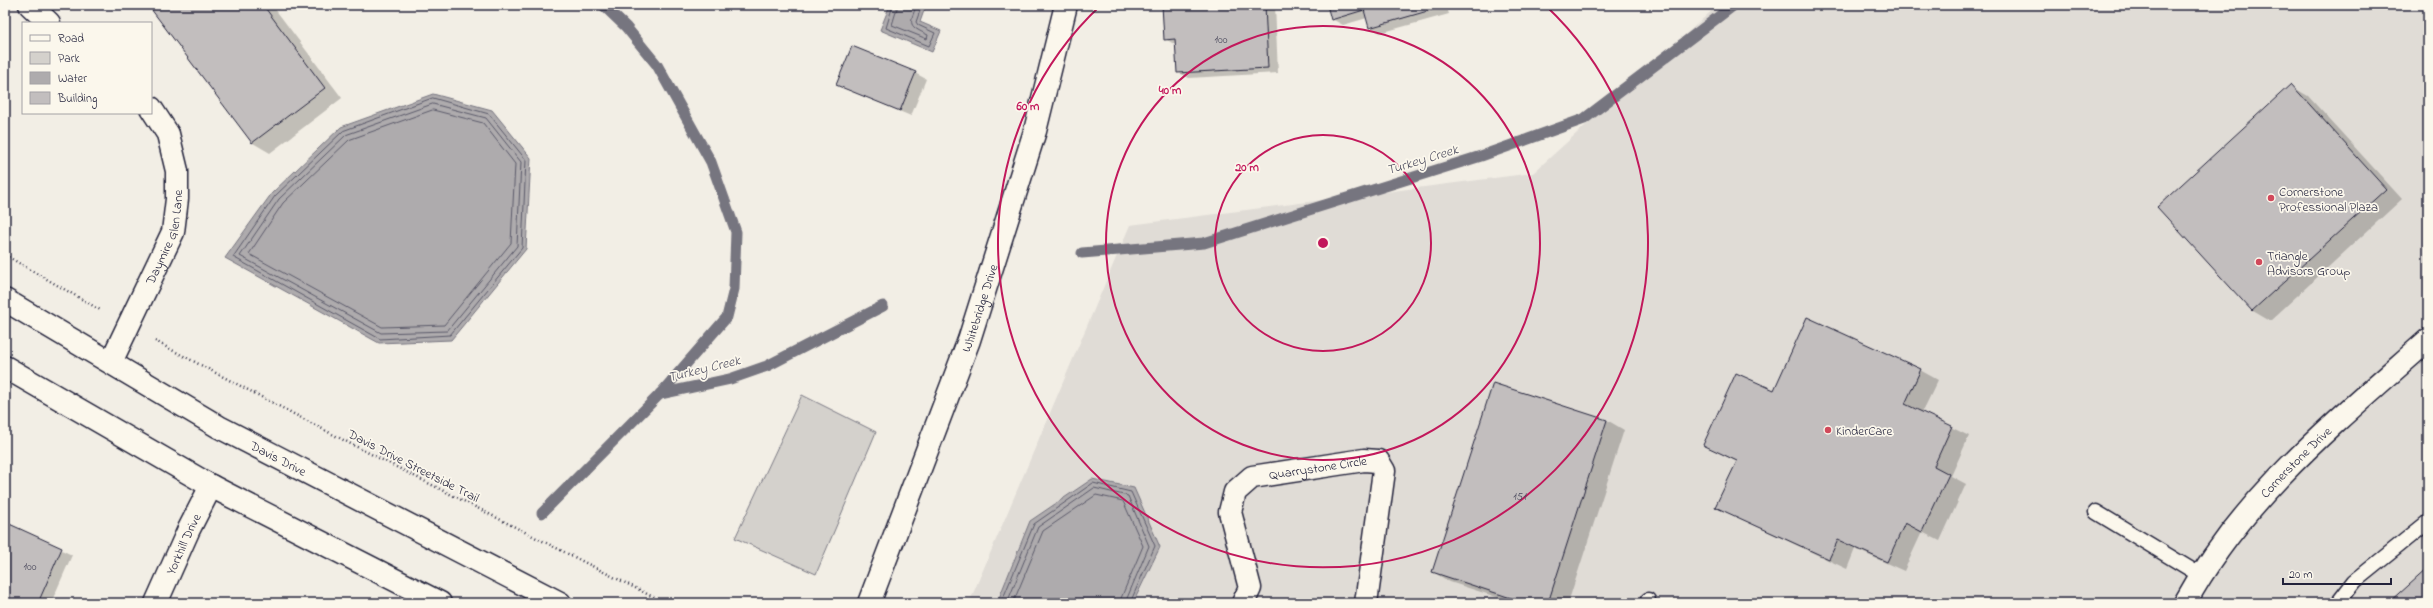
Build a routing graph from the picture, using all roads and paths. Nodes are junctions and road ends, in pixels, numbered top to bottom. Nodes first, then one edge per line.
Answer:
1 (30, 5) edge
2 (1066, 5) edge
3 (48, 22) edge
4 (152, 110) edge
5 (5, 255) edge
6 (5, 300) edge
7 (90, 305) dead end
8 (2428, 340) edge
9 (156, 342) dead end
10 (111, 362) junction
11 (5, 367) edge
12 (211, 486) junction
13 (2096, 512) dead end
14 (2428, 522) edge
15 (2200, 575) junction
16 (156, 603) edge
17 (440, 603) edge
18 (560, 603) edge
19 (665, 603) edge
20 (869, 603) edge
21 (1243, 603) edge
22 (1366, 603) edge
23 (2185, 603) edge
24 (2338, 603) edge

1 - 3 street
2 - 20 street, Whitebridge Drive
4 - 10 street, Daymire Glen Lane
5 - 7 path
6 - 10 street, Davis Drive
8 - 15 street, Cornerstone Drive
9 - 19 path, Davis Drive Streetside Trail
10 - 18 street, Davis Drive
11 - 12 street
12 - 16 street, Yorkhill Drive
12 - 17 street
13 - 15 lane
14 - 24 lane
15 - 23 street, Cornerstone Drive
21 - 22 street, Quarrystone Circle

